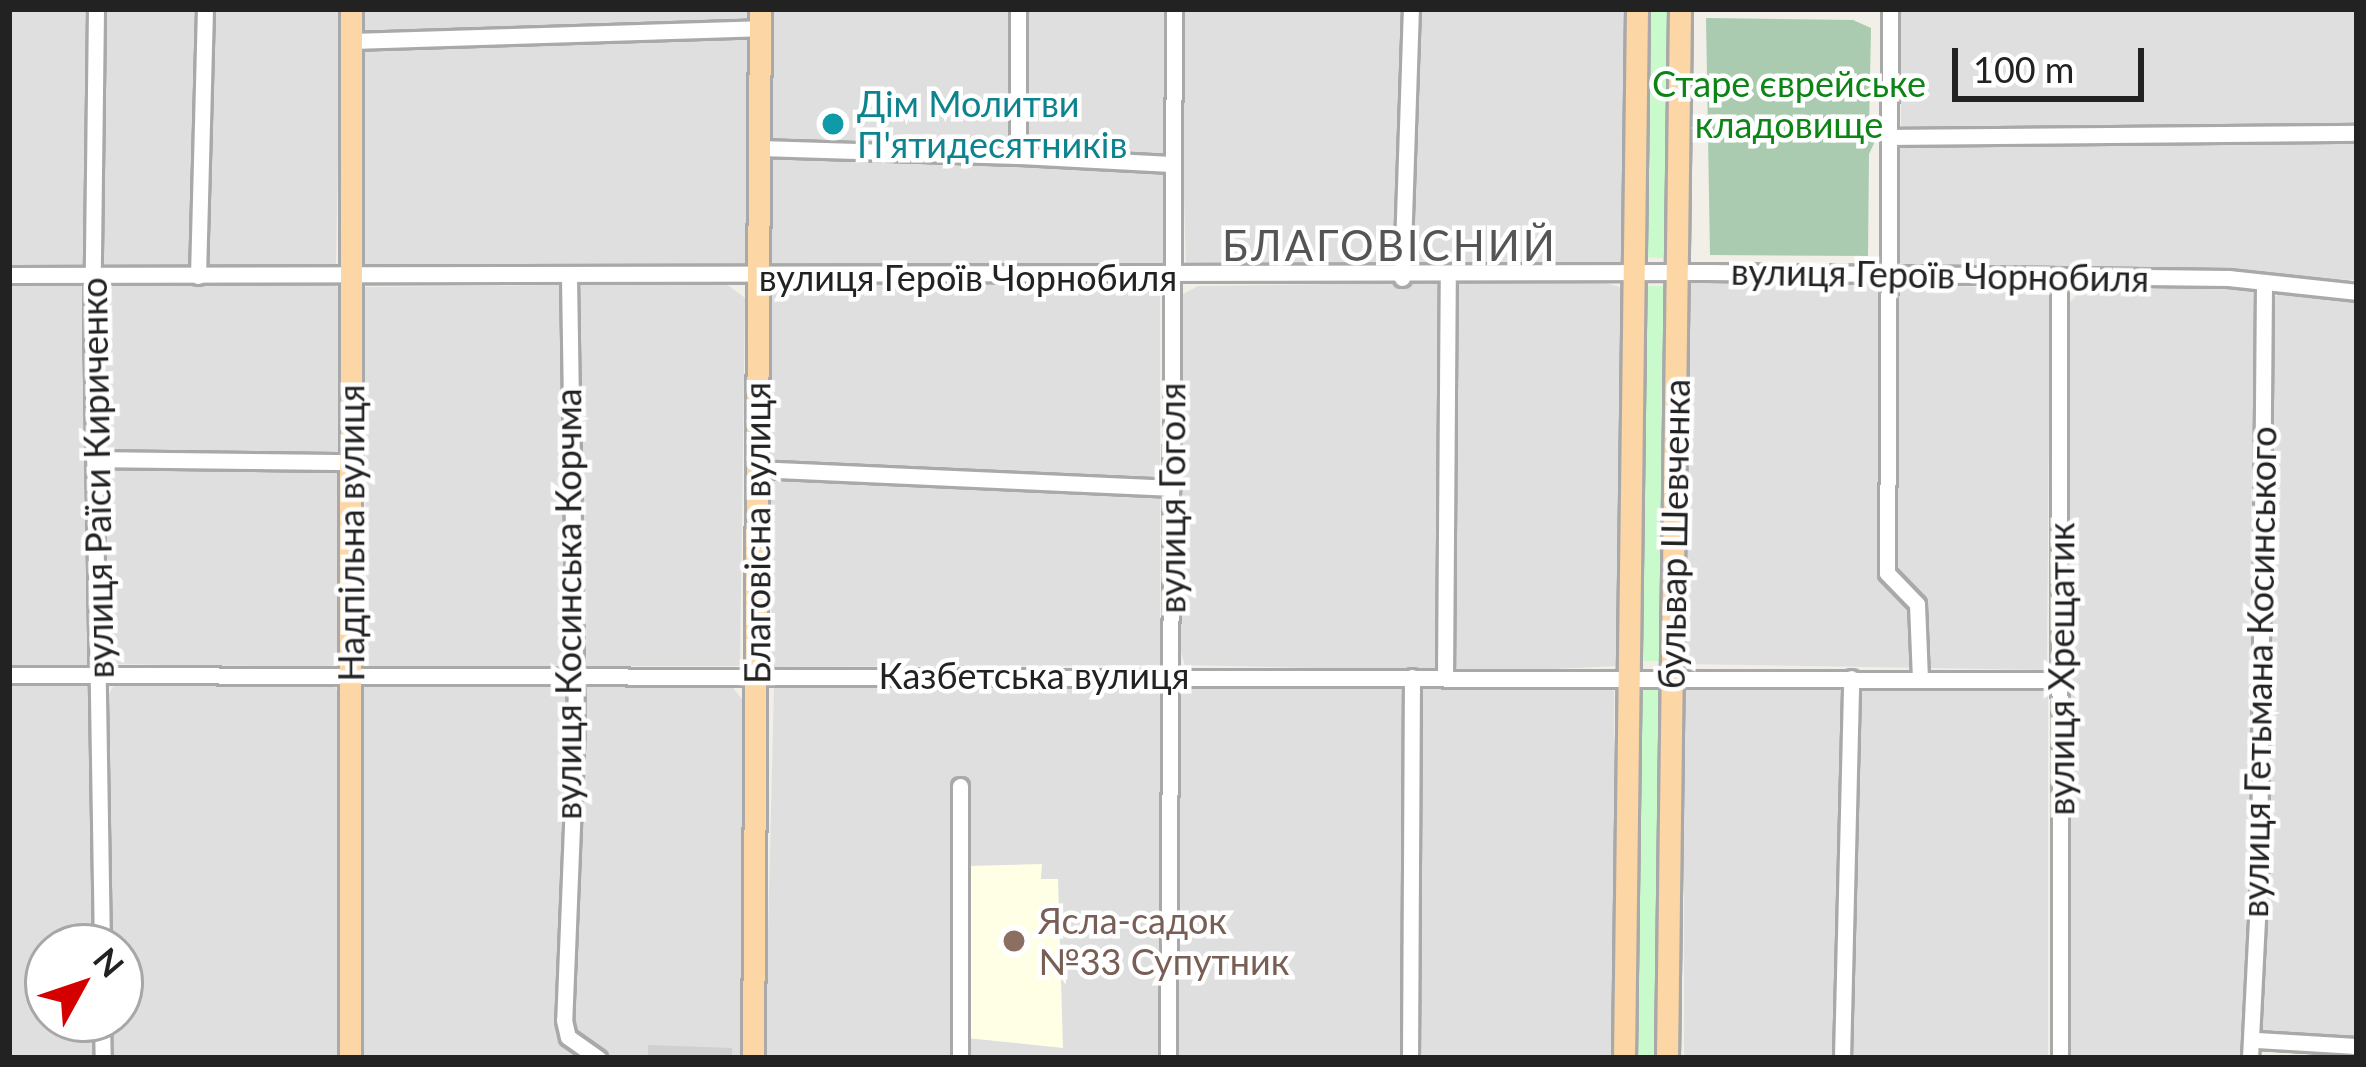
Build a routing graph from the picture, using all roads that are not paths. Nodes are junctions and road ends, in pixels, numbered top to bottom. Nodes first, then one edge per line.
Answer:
1 (96, 9) edge
2 (205, 9) edge
3 (351, 9) edge
4 (1018, 9) edge
5 (1174, 9) edge
6 (1411, 9) edge
7 (1637, 9) edge
8 (1680, 9) edge
9 (1890, 9) edge
10 (760, 19) edge
11 (351, 41) junction
12 (2357, 133) edge
13 (1891, 137) junction
14 (759, 148) junction
15 (1018, 156) junction
16 (1173, 164) junction
17 (1678, 273) junction
18 (9, 275) edge
19 (350, 275) junction
20 (1634, 275) junction
21 (1886, 275) junction
22 (93, 276) junction
23 (198, 276) junction
24 (1448, 277) junction
25 (569, 278) junction
26 (758, 278) junction
27 (1173, 278) junction
28 (1402, 278) junction
29 (2059, 280) junction
30 (2264, 285) junction
31 (2357, 292) edge
32 (94, 459) junction
33 (349, 462) junction
34 (757, 469) junction
35 (1172, 488) junction
36 (9, 675) edge
37 (99, 675) junction
38 (351, 675) junction
39 (1172, 676) junction
40 (1412, 676) junction
41 (1628, 676) junction
42 (1672, 676) junction
43 (757, 677) junction
44 (574, 678) junction
45 (1445, 678) junction
46 (1851, 678) junction
47 (1920, 679) junction
48 (2060, 680) junction
49 (960, 786) dead end
50 (102, 923) edge
51 (2256, 1040) junction
52 (2357, 1046) edge
53 (350, 1058) edge
54 (598, 1058) edge
55 (753, 1058) edge
56 (960, 1058) edge
57 (1168, 1058) edge
58 (1410, 1058) edge
59 (1624, 1058) edge
60 (1667, 1058) edge
61 (1842, 1058) edge
62 (2060, 1058) edge
63 (2250, 1058) edge

1 - 22 street, вулиця Раїси Кириченко
2 - 23 street
3 - 11 main road, Надпільна вулиця
4 - 15 street
5 - 16 street, вулиця Гоголя
6 - 28 street
7 - 20 main road, бульвар Шевченка
8 - 17 main road, бульвар Шевченка
9 - 13 street
10 - 11 street
10 - 14 main road, Благовісна вулиця
11 - 19 main road, Надпільна вулиця
12 - 13 street
13 - 21 street
14 - 15 street
14 - 26 main road, Благовісна вулиця
15 - 16 street
16 - 27 street, вулиця Гоголя
17 - 20 street, вулиця Героїв Чорнобиля
17 - 21 street, вулиця Героїв Чорнобиля
17 - 42 main road, бульвар Шевченка
18 - 22 street, вулиця Героїв Чорнобиля
19 - 23 street, вулиця Героїв Чорнобиля
19 - 25 street, вулиця Героїв Чорнобиля
19 - 33 main road, Надпільна вулиця
20 - 24 street, вулиця Героїв Чорнобиля
20 - 41 main road, бульвар Шевченка
21 - 29 street, вулиця Героїв Чорнобиля
21 - 47 street
22 - 23 street, вулиця Героїв Чорнобиля
22 - 32 street, вулиця Раїси Кириченко
24 - 28 street, вулиця Героїв Чорнобиля
24 - 45 street
25 - 26 street, вулиця Героїв Чорнобиля
25 - 44 street, вулиця Косинська Корчма
26 - 27 street, вулиця Героїв Чорнобиля
26 - 34 main road, Благовісна вулиця
27 - 28 street, вулиця Героїв Чорнобиля
27 - 35 street, вулиця Гоголя
29 - 30 street, вулиця Героїв Чорнобиля
29 - 48 street, вулиця Хрещатик
30 - 31 street, вулиця Героїв Чорнобиля
30 - 51 street, вулиця Гетьмана Косинського
32 - 33 street
32 - 37 street, вулиця Раїси Кириченко
33 - 38 main road, Надпільна вулиця
34 - 35 street
34 - 43 main road, Благовісна вулиця
35 - 39 street, вулиця Гоголя
36 - 37 street, Казбетська вулиця
37 - 38 street, Казбетська вулиця
37 - 50 street, вулиця Раїси Кириченко
38 - 44 street, Казбетська вулиця
38 - 53 main road, Надпільна вулиця
39 - 40 street, Казбетська вулиця
39 - 43 street, Казбетська вулиця
39 - 57 street, вулиця Гоголя
40 - 45 street, Казбетська вулиця
40 - 58 street
41 - 42 street, Казбетська вулиця
41 - 45 street, Казбетська вулиця
41 - 59 main road, бульвар Шевченка
42 - 46 street, Казбетська вулиця
42 - 60 main road, бульвар Шевченка
43 - 44 street, Казбетська вулиця
43 - 55 main road, Благовісна вулиця
44 - 54 street, вулиця Косинська Корчма
46 - 47 street, Казбетська вулиця
46 - 61 street
47 - 48 street, Казбетська вулиця
48 - 62 street, вулиця Хрещатик
49 - 56 street
51 - 52 street
51 - 63 street, вулиця Гетьмана Косинського

